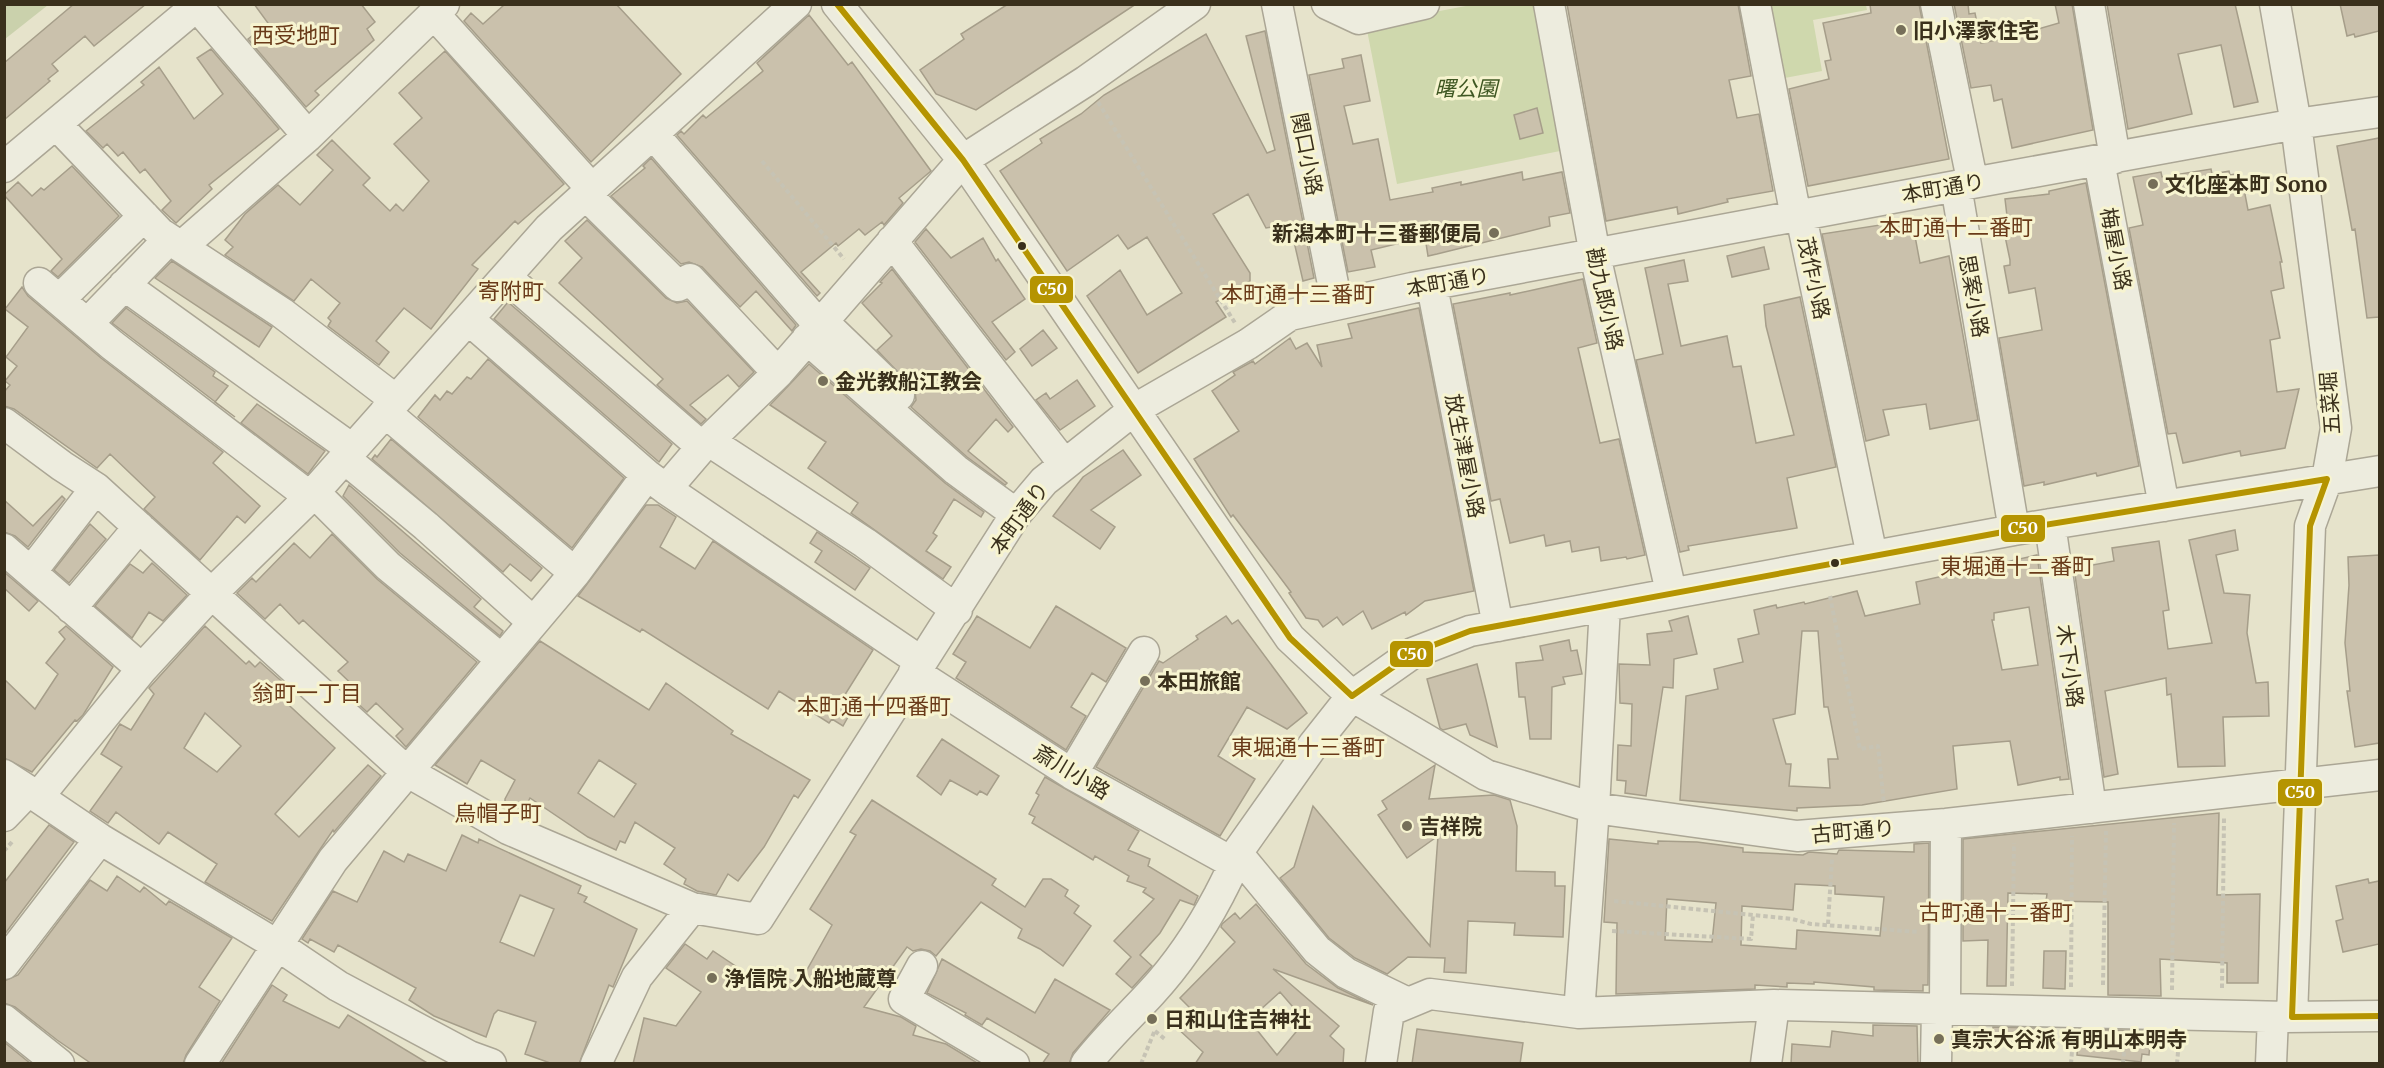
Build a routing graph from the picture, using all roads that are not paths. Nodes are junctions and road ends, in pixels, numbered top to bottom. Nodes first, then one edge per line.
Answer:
1 (796, 4) edge
2 (837, 4) edge
3 (1195, 4) edge
4 (1277, 4) edge
5 (1326, 4) edge
6 (1424, 4) edge
7 (1549, 4) edge
8 (1755, 4) edge
9 (1936, 4) edge
10 (2089, 4) edge
11 (2275, 4) edge
12 (198, 5) edge
13 (439, 9) edge
14 (2379, 112) edge
15 (56, 124) junction
16 (2296, 124) junction
17 (653, 134) junction
18 (308, 136) junction
19 (963, 160) junction
20 (2107, 160) junction
21 (4, 167) edge
22 (1964, 184) junction
23 (589, 192) junction
24 (144, 216) junction
25 (1798, 216) junction
26 (892, 242) junction
27 (175, 243) junction
28 (1595, 255) junction
29 (506, 277) junction
30 (124, 285) junction
31 (1432, 286) junction
32 (1338, 304) junction
33 (468, 319) junction
34 (87, 324) junction
35 (816, 329) junction
36 (778, 373) junction
37 (390, 406) junction
38 (1135, 410) junction
39 (4, 423) edge
40 (705, 444) junction
41 (348, 454) junction
42 (1064, 464) junction
43 (2379, 471) edge
44 (2327, 479) junction
45 (656, 482) junction
46 (96, 488) junction
47 (311, 494) junction
48 (2163, 506) junction
49 (1016, 514) junction
50 (2050, 524) junction
51 (139, 526) junction
52 (2014, 530) junction
53 (4, 549) edge
54 (1872, 556) junction
55 (31, 572) junction
56 (574, 573) junction
57 (1671, 592) junction
58 (212, 593) junction
59 (1605, 606) junction
60 (71, 608) junction
61 (957, 610) junction
62 (533, 622) junction
63 (1498, 626) junction
64 (1144, 652) dead end
65 (501, 659) junction
66 (917, 667) junction
67 (142, 669) junction
68 (1352, 696) junction
69 (406, 771) junction
70 (1072, 774) junction
71 (2379, 775) edge
72 (2301, 785) junction
73 (24, 788) edge
74 (1594, 808) junction
75 (2090, 808) junction
76 (4, 816) edge
77 (1946, 824) junction
78 (100, 839) junction
79 (1236, 858) junction
80 (692, 908) junction
81 (277, 945) junction
82 (4, 964) edge
83 (922, 966) dead end
84 (1408, 1003) junction
85 (1774, 1005) junction
86 (1941, 1009) junction
87 (1579, 1013) junction
88 (2379, 1016) edge
89 (2282, 1017) junction
90 (4, 1020) edge
91 (59, 1064) edge
92 (200, 1064) edge
93 (491, 1064) edge
94 (596, 1064) edge
95 (1014, 1064) edge
96 (1086, 1064) edge
97 (1381, 1064) edge
98 (1766, 1064) edge
99 (1936, 1064) edge
100 (2271, 1064) edge

1 - 17 street
2 - 19 street, 古町通り
3 - 19 street
4 - 32 street, 関口小路
5 - 6 street
7 - 28 street, 勘九郎小路
8 - 25 street, 茂作小路
9 - 22 street, 思案小路
10 - 20 street, 梅屋小路
11 - 16 street, 五菜堀
12 - 15 street
12 - 18 street
13 - 18 street
13 - 23 street
14 - 16 street, 本町通り
15 - 21 street
15 - 24 street
16 - 20 street, 本町通り
16 - 44 street, 五菜堀
17 - 23 street
17 - 35 street
18 - 27 street
19 - 26 street
19 - 38 street, 古町通り
20 - 22 street, 本町通り
20 - 48 street, 梅屋小路
22 - 25 street, 本町通り
22 - 52 street, 思案小路
23 - 29 street
23 - 36 street
24 - 27 street
24 - 34 street
25 - 28 street, 本町通り
25 - 54 street, 茂作小路
26 - 35 street
26 - 42 street
27 - 30 street
27 - 37 street
28 - 31 street, 本町通り
28 - 57 street, 勘九郎小路
29 - 33 street
29 - 40 street
30 - 34 street
30 - 41 street
31 - 32 street, 本町通り
31 - 63 street, 放生津屋小路
32 - 38 street, 本町通り
33 - 37 street
33 - 45 street, 斎川小路
34 - 47 street
35 - 36 street
35 - 49 street
36 - 40 street
37 - 41 street
37 - 56 street
38 - 42 street, 本町通り
38 - 68 street, 古町通り
39 - 46 street
40 - 45 street
40 - 61 street
41 - 47 street
41 - 62 street
42 - 49 street, 本町通り
43 - 44 street
44 - 48 street
44 - 72 street, 五菜堀
45 - 56 street
45 - 66 street, 斎川小路
46 - 51 street
46 - 55 street
47 - 58 street
47 - 65 street
48 - 50 street
49 - 61 street, 本町通り
50 - 52 street
50 - 75 street, 木下小路
51 - 58 street
51 - 60 street
52 - 54 street
53 - 55 street
54 - 57 street
55 - 60 street
56 - 62 street
57 - 59 street
58 - 67 street
58 - 69 street
59 - 63 street
59 - 74 street
60 - 67 street
61 - 66 street, 本町通り
62 - 65 street
63 - 68 street
64 - 70 street
65 - 69 street
66 - 70 street, 斎川小路
66 - 80 street, 本町通り
67 - 73 street
68 - 74 street, 古町通り
68 - 79 street
69 - 80 street
69 - 81 street
70 - 79 street, 斎川小路
71 - 72 street, 古町通り
72 - 75 street, 古町通り
72 - 89 street, 五菜堀
73 - 76 street
73 - 78 street
74 - 77 street, 古町通り
74 - 87 street
75 - 77 street, 古町通り
77 - 86 street
78 - 81 street
78 - 82 street
79 - 84 street
79 - 96 street
80 - 94 street
81 - 92 street
81 - 93 street
83 - 95 street
84 - 87 street
84 - 97 street
85 - 86 street
85 - 87 street
85 - 98 street
86 - 89 street
86 - 99 street
88 - 89 street
89 - 100 street, 五菜堀
90 - 91 street

